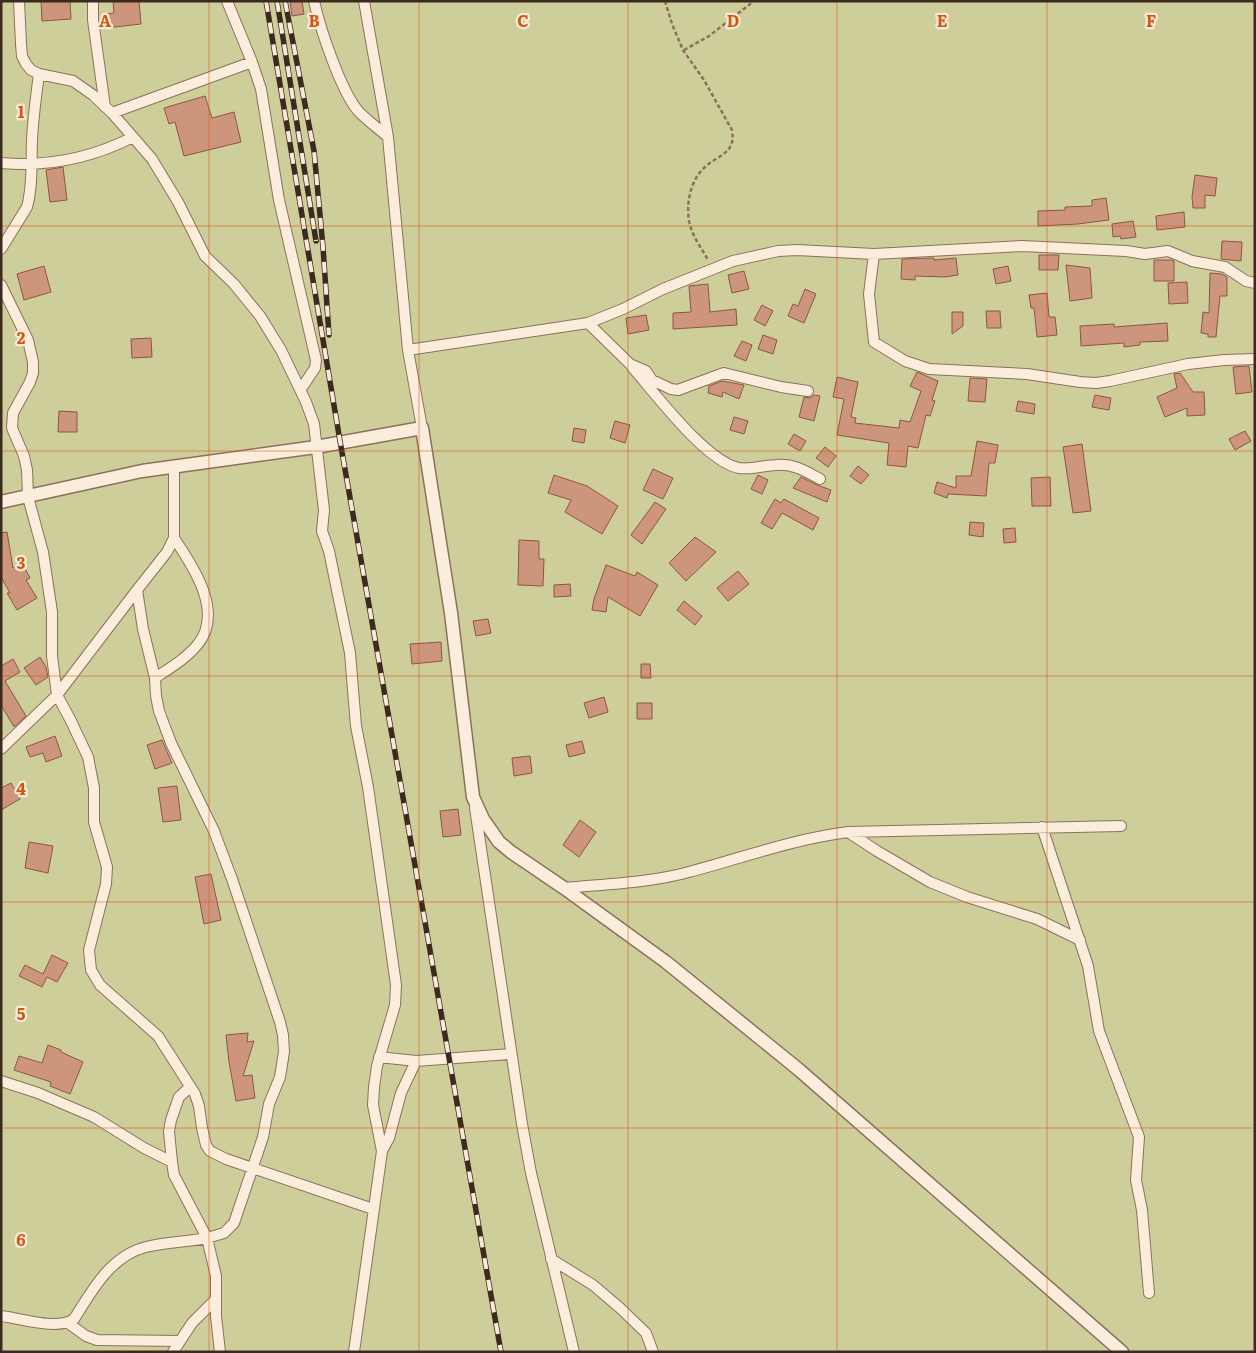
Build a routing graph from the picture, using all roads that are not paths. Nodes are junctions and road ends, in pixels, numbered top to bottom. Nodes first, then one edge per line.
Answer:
1 (19, 1) edge
2 (94, 1) edge
3 (227, 1) edge
4 (314, 1) edge
5 (364, 1) edge
6 (252, 62) junction
7 (39, 74) junction
8 (109, 110) junction
9 (133, 137) junction
10 (388, 137) junction
11 (1, 162) edge
12 (32, 164) junction
13 (1, 249) edge
14 (874, 254) junction
15 (1255, 283) edge
16 (1, 285) edge
17 (588, 323) junction
18 (408, 350) junction
19 (1255, 359) edge
20 (630, 364) junction
21 (301, 389) junction
22 (808, 391) dead end
23 (422, 428) junction
24 (316, 447) junction
25 (174, 468) junction
26 (820, 479) dead end
27 (28, 497) junction
28 (1, 502) edge
29 (174, 538) junction
30 (137, 590) junction
31 (155, 678) junction
32 (57, 695) junction
33 (1, 749) edge
34 (473, 797) junction
35 (1121, 826) dead end
36 (1042, 827) junction
37 (848, 832) junction
38 (564, 888) junction
39 (1080, 940) junction
40 (511, 1054) junction
41 (379, 1057) junction
42 (416, 1061) junction
43 (1, 1081) edge
44 (190, 1087) junction
45 (382, 1151) junction
46 (172, 1162) junction
47 (253, 1169) junction
48 (373, 1208) junction
49 (207, 1238) junction
50 (551, 1260) junction
51 (1149, 1294) dead end
52 (215, 1300) junction
53 (1, 1316) edge
54 (68, 1323) junction
55 (179, 1341) junction
56 (173, 1352) edge
57 (220, 1352) edge
58 (354, 1352) edge
59 (574, 1352) edge
60 (653, 1352) edge
61 (1122, 1352) edge

1 - 7 street
2 - 8 street
3 - 6 street
4 - 10 street
5 - 10 street
6 - 8 street
6 - 21 street
7 - 8 street
7 - 12 street
8 - 9 street
9 - 12 street
9 - 21 street
10 - 18 street
11 - 12 street
12 - 13 street
14 - 15 street
14 - 17 street
14 - 19 street
16 - 27 street
17 - 18 street
17 - 20 street
18 - 23 street
20 - 22 street
20 - 26 street
21 - 24 street
23 - 24 street
23 - 34 street
24 - 25 street
24 - 41 street
25 - 27 street
25 - 29 street
27 - 28 street
27 - 32 street
29 - 30 street
29 - 31 street
30 - 31 street
30 - 32 street
31 - 47 street
32 - 33 street
32 - 44 street
34 - 38 street
34 - 40 street
35 - 36 street
36 - 37 street
36 - 39 street
37 - 38 street
37 - 39 street
38 - 61 street
39 - 51 street
40 - 42 street
40 - 50 street
41 - 42 street
41 - 45 street
42 - 45 street
43 - 46 street
44 - 46 street
44 - 47 street
45 - 48 street
46 - 49 street
47 - 48 street
47 - 49 street
48 - 58 street
49 - 52 street
49 - 54 street
50 - 59 street
50 - 60 street
52 - 55 street
52 - 57 street
53 - 54 street
54 - 55 street
55 - 56 street

